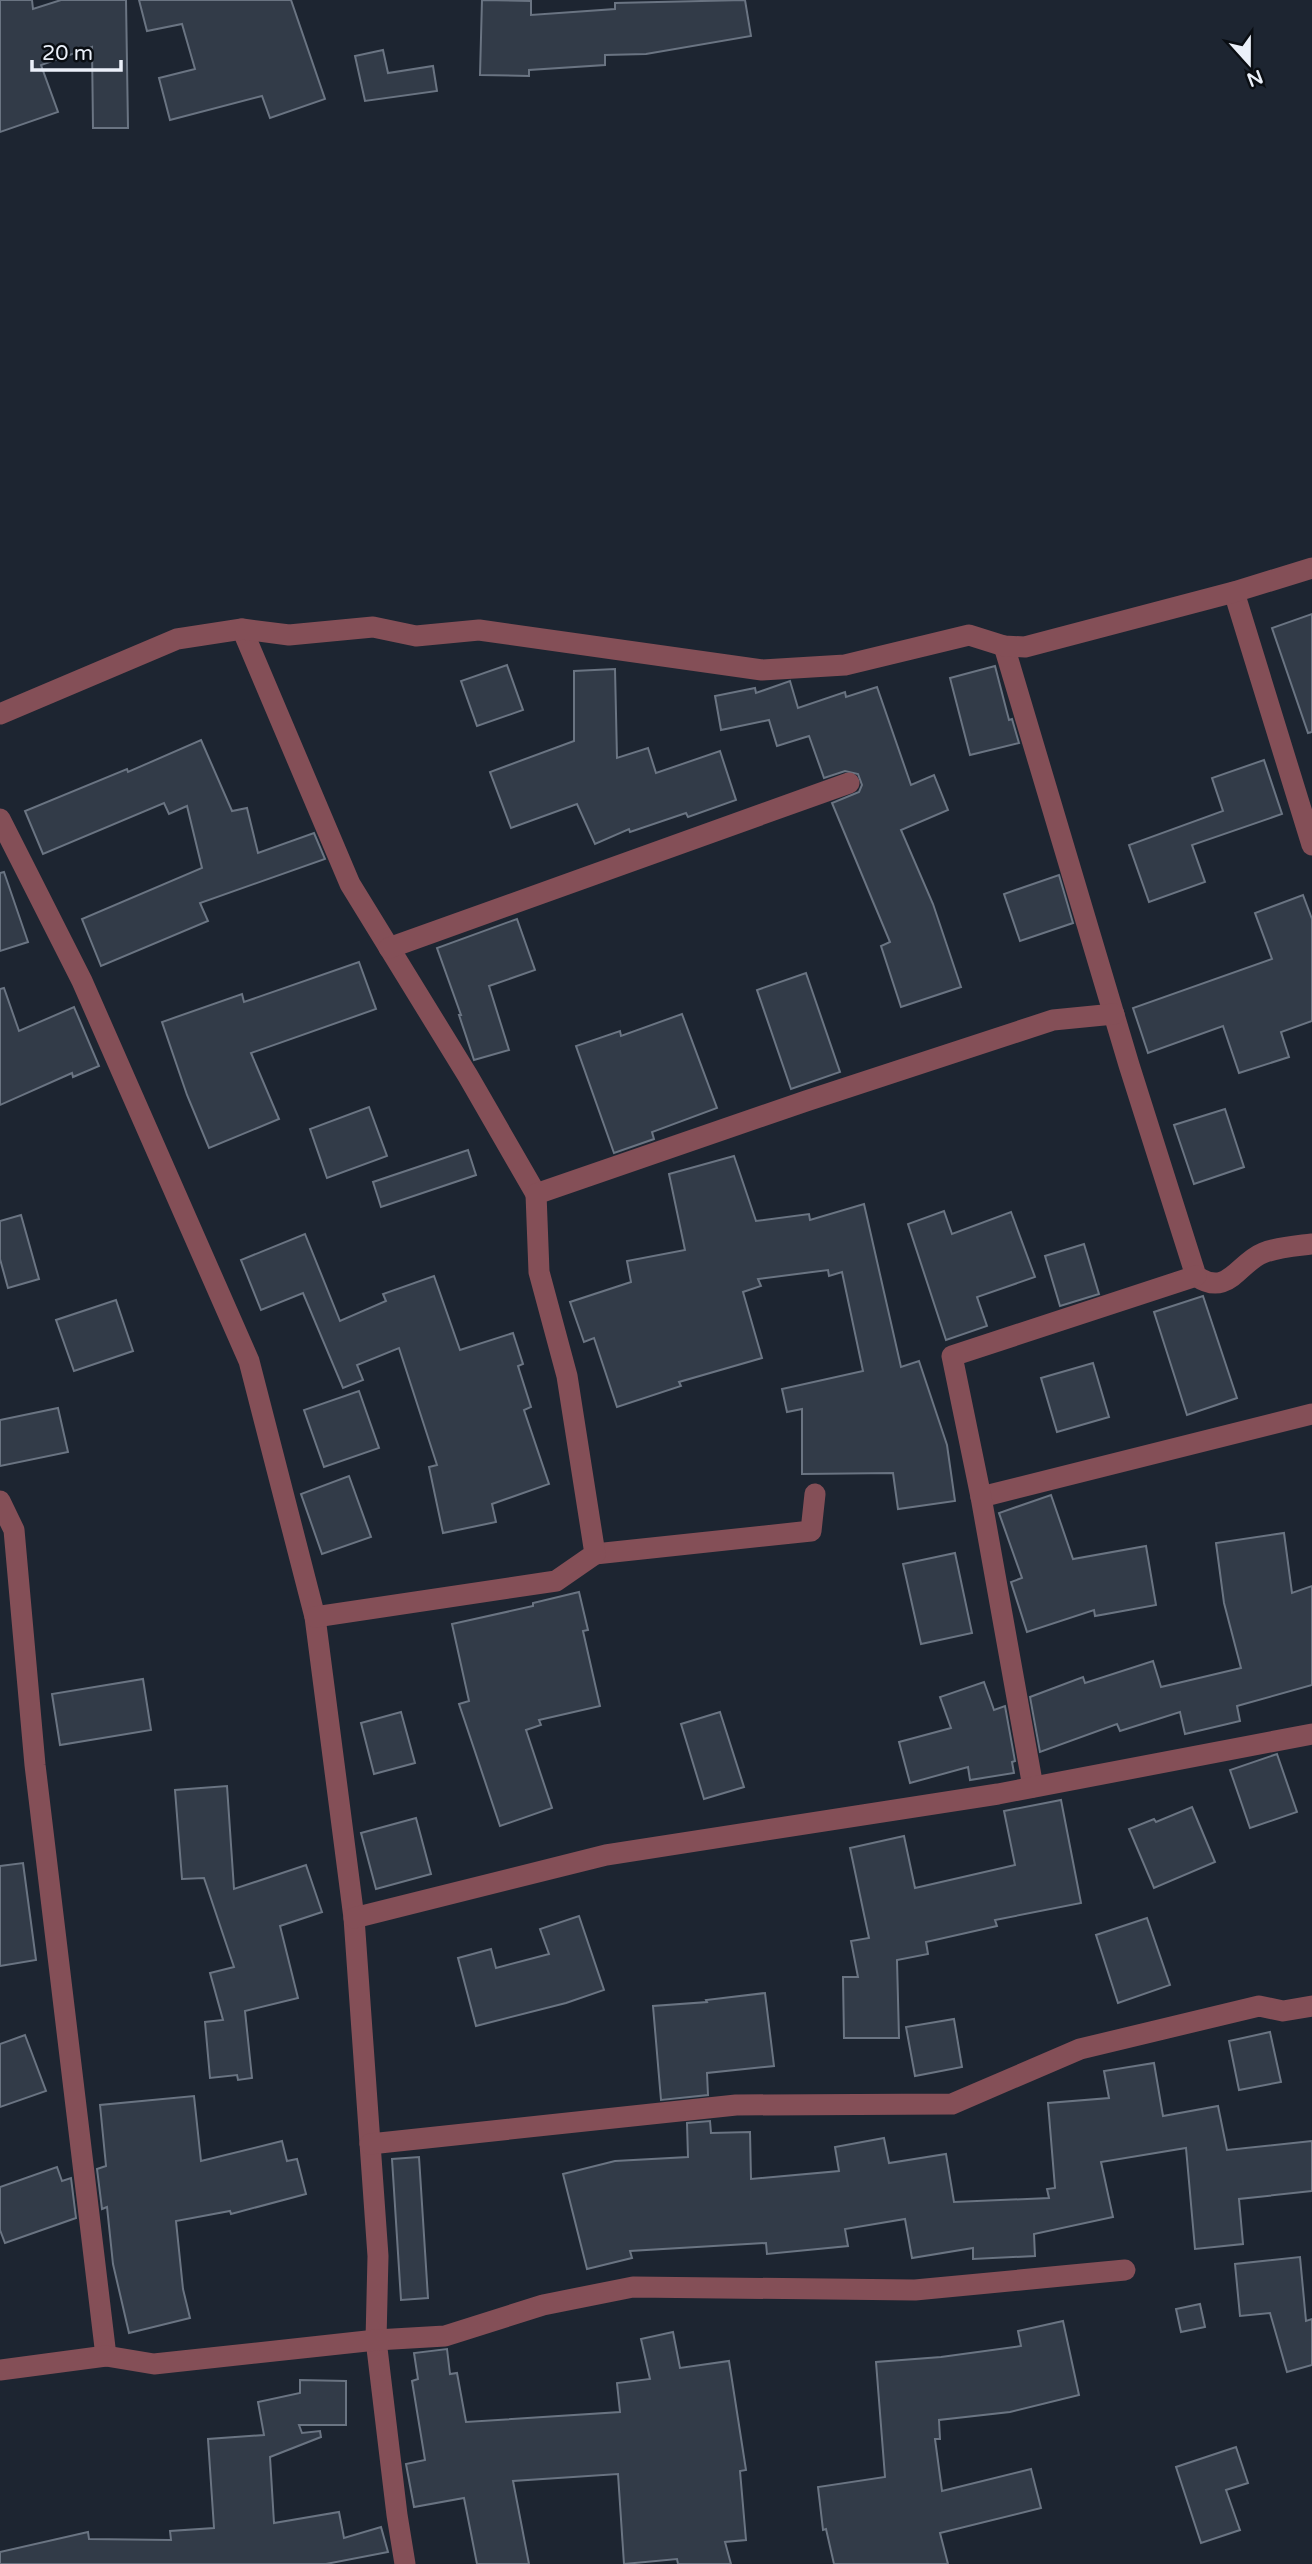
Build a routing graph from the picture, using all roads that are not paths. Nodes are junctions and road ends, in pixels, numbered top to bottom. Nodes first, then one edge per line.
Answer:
1 (1312, 568) edge
2 (1234, 592) junction
3 (242, 629) junction
4 (1003, 646) junction
5 (0, 714) edge
6 (849, 783) dead end
7 (0, 819) edge
8 (1312, 845) edge
9 (389, 948) junction
10 (1114, 1014) junction
11 (536, 1194) junction
12 (1312, 1244) edge
13 (1196, 1276) junction
14 (1312, 1414) edge
15 (815, 1494) dead end
16 (981, 1497) junction
17 (0, 1500) edge
18 (595, 1554) junction
19 (315, 1617) junction
20 (1312, 1734) edge
21 (1034, 1787) junction
22 (354, 1918) junction
23 (1312, 2006) edge
24 (370, 2144) junction
25 (1125, 2270) dead end
26 (376, 2340) junction
27 (106, 2356) junction
28 (0, 2370) edge
29 (405, 2564) edge

1 - 2 street
2 - 4 street
2 - 8 street
3 - 4 street
3 - 5 street
3 - 9 street
4 - 10 street
6 - 9 street
7 - 19 street
9 - 11 street
10 - 11 street
10 - 13 street
11 - 18 street
12 - 13 street
13 - 16 street
14 - 16 street
15 - 18 street
16 - 21 street
17 - 27 street
18 - 19 street
19 - 22 street
20 - 21 street
21 - 22 street
22 - 24 street
23 - 24 street
24 - 26 street
25 - 26 street
26 - 27 street
26 - 29 street
27 - 28 street

